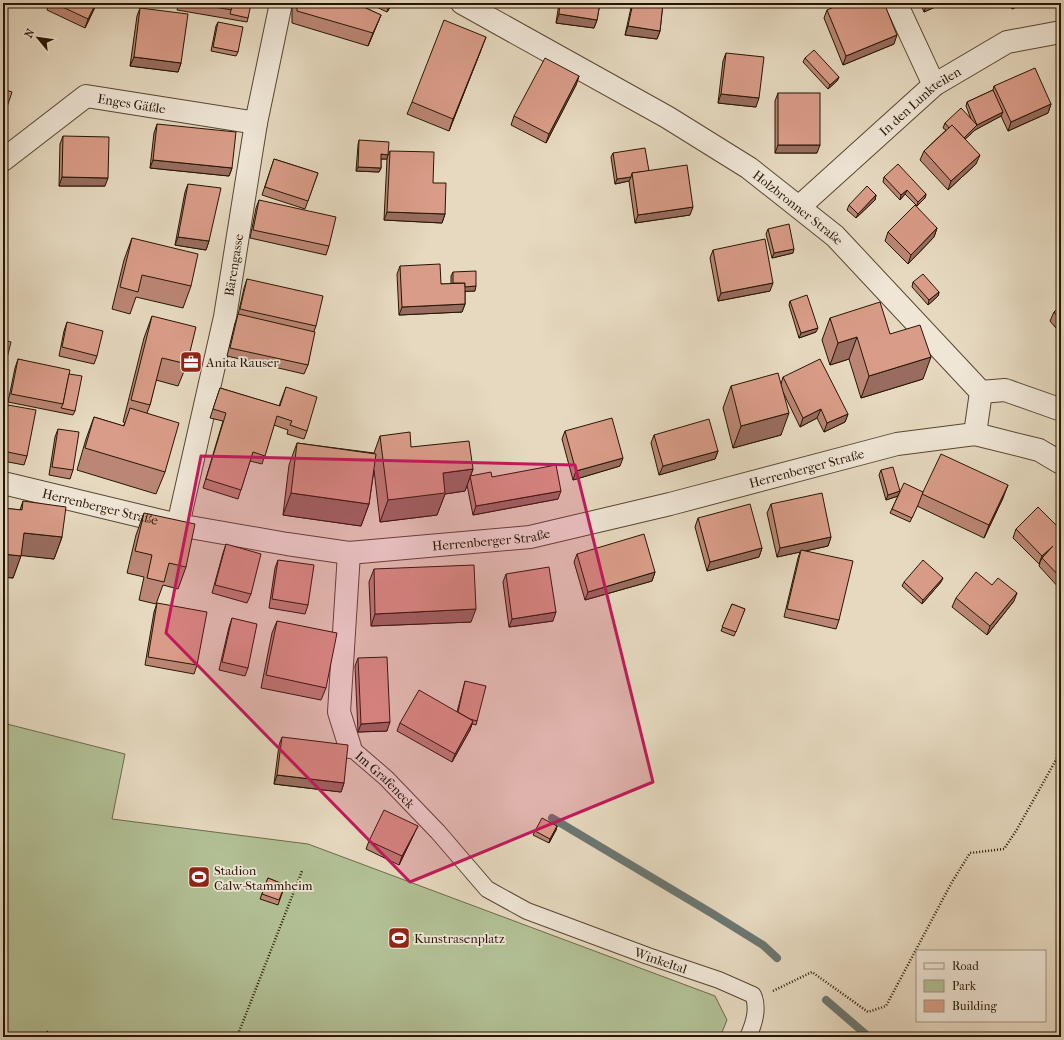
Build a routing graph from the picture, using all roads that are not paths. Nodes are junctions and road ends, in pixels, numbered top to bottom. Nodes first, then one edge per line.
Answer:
1 (281, 3) edge
2 (462, 3) edge
3 (896, 3) edge
4 (1061, 32) edge
5 (934, 85) junction
6 (256, 123) junction
7 (3, 160) edge
8 (799, 207) junction
9 (981, 392) junction
10 (1061, 408) edge
11 (975, 434) junction
12 (1061, 463) edge
13 (3, 483) edge
14 (178, 525) junction
15 (349, 553) junction
16 (350, 747) joint
17 (527, 912) joint
18 (748, 1037) edge

1 - 6 street, Bärengasse
2 - 8 street, Holzbronner Straße
3 - 5 street
4 - 5 street, In den Lunkteilen
5 - 8 street, In den Lunkteilen
6 - 7 street, Enges Gäßle
6 - 14 street, Bärengasse
8 - 9 street, Holzbronner Straße
9 - 10 street
9 - 11 street
11 - 12 street
11 - 15 street, Herrenberger Straße
13 - 14 street, Herrenberger Straße
14 - 15 street, Herrenberger Straße
15 - 16 street, Im Grafeneck
16 - 17 lane, Im Grafeneck
17 - 18 lane, Winkeltal

